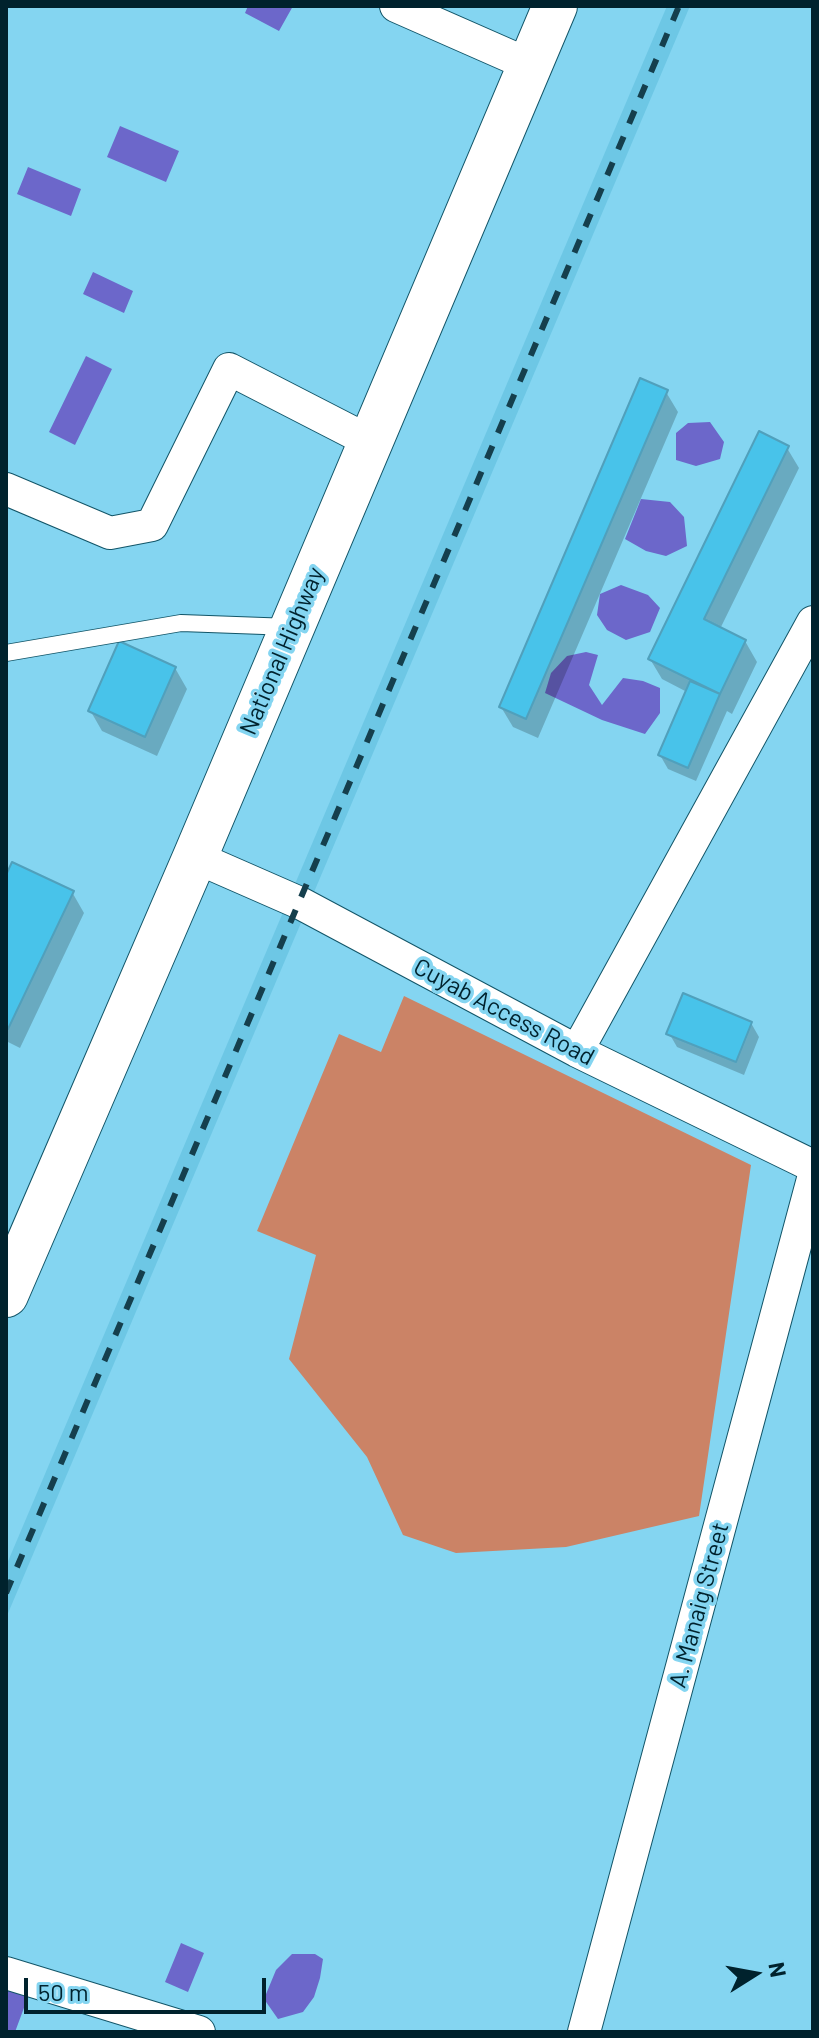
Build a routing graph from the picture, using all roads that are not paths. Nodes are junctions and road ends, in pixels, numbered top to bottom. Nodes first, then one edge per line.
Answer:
1 (396, 6) edge
2 (555, 6) edge
3 (530, 65) junction
4 (371, 442) junction
5 (6, 489) edge
6 (813, 622) edge
7 (292, 627) junction
8 (6, 653) edge
9 (195, 857) junction
10 (577, 1051) junction
11 (813, 1166) edge
12 (813, 1179) edge
13 (19, 1230) edge
14 (6, 1295) edge
15 (6, 1973) edge
16 (199, 2032) edge
17 (584, 2032) edge

1 - 3 street
2 - 3 main road, National Highway
3 - 4 main road, National Highway
4 - 5 street
4 - 7 main road, National Highway
6 - 10 street
7 - 8 lane
7 - 9 main road, National Highway
9 - 10 street, Cuyab Access Road
9 - 13 main road, National Highway
10 - 11 street, Cuyab Access Road
12 - 17 street, A. Manaig Street
13 - 14 main road, National Highway
15 - 16 street

